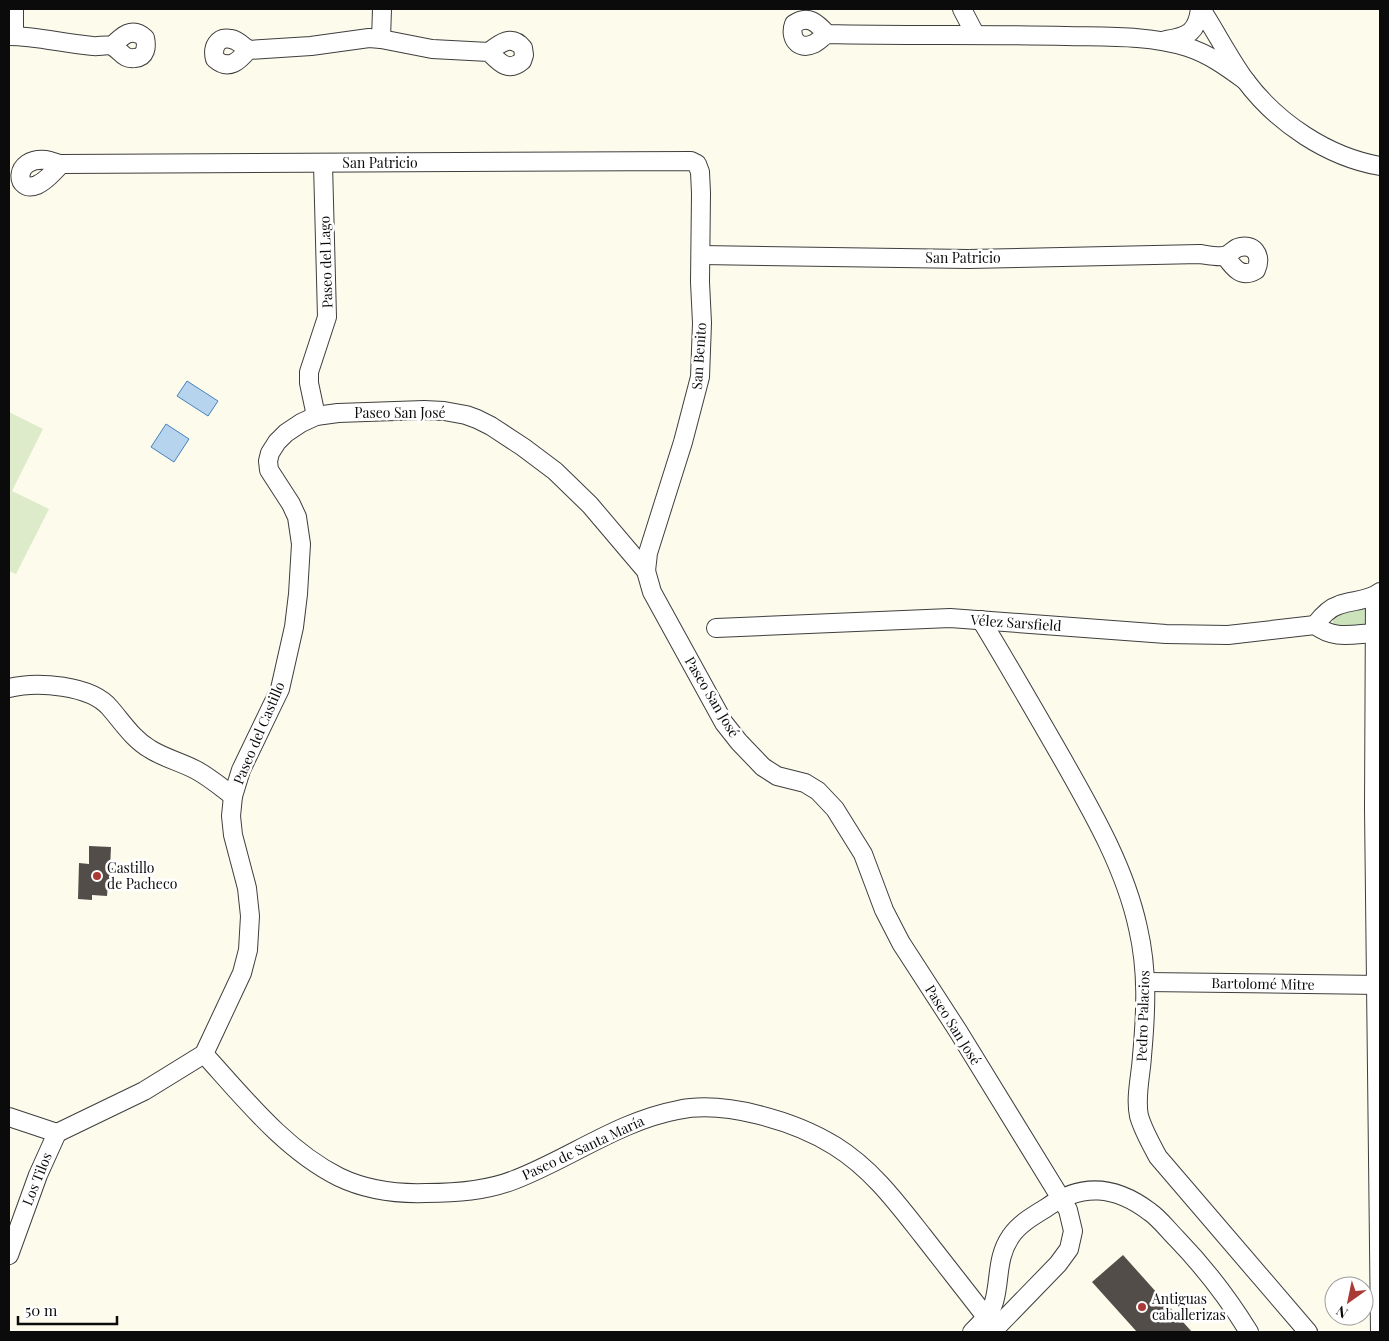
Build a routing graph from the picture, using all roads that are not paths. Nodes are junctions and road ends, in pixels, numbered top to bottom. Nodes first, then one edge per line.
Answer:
1 (14, 9) edge
2 (382, 9) edge
3 (962, 9) edge
4 (1201, 9) edge
5 (827, 34) dead end
6 (974, 34) junction
7 (11, 36) edge
8 (381, 39) junction
9 (1163, 40) junction
10 (112, 46) dead end
11 (248, 50) dead end
12 (489, 52) dead end
13 (1246, 81) junction
14 (61, 164) dead end
15 (323, 164) junction
16 (697, 164) joint
17 (1380, 166) edge
18 (701, 255) junction
19 (1225, 256) dead end
20 (316, 416) junction
21 (646, 572) junction
22 (1378, 594) edge
23 (981, 620) junction
24 (1315, 625) junction
25 (716, 628) dead end
26 (1375, 633) junction
27 (9, 688) edge
28 (233, 796) junction
29 (1146, 982) junction
30 (1379, 985) edge
31 (204, 1054) junction
32 (9, 1117) edge
33 (57, 1133) junction
34 (1060, 1198) junction
35 (9, 1255) edge
36 (989, 1325) edge
37 (972, 1332) edge
38 (1249, 1332) edge
39 (1308, 1332) edge
40 (1380, 1332) edge

1 - 7 street
2 - 8 street
3 - 6 street
4 - 9 street
4 - 13 street
5 - 6 street
6 - 9 street
7 - 10 street
8 - 11 street
8 - 12 street
9 - 13 street
13 - 17 street
14 - 15 street, San Patricio
15 - 16 street, San Patricio
15 - 20 street, Paseo del Lago
16 - 18 street, San Benito
18 - 19 street, San Patricio
18 - 21 street, San Benito
20 - 21 street, Paseo San José
20 - 28 street, Paseo del Castillo
21 - 34 street, Paseo San José
22 - 24 street
22 - 26 street
23 - 24 street, Vélez Sarsfield
23 - 25 street, Vélez Sarsfield
23 - 29 street, Pedro Palacios
24 - 26 street
26 - 30 street
27 - 28 street
28 - 31 street, Paseo del Castillo
29 - 30 street, Bartolomé Mitre
29 - 39 street, Pedro Palacios
30 - 40 street
31 - 33 street
31 - 36 street, Paseo de Santa María
32 - 33 street
33 - 35 street, Los Tilos
34 - 36 street
34 - 36 street, Paseo San José
34 - 38 street
36 - 37 street, Paseo San José

